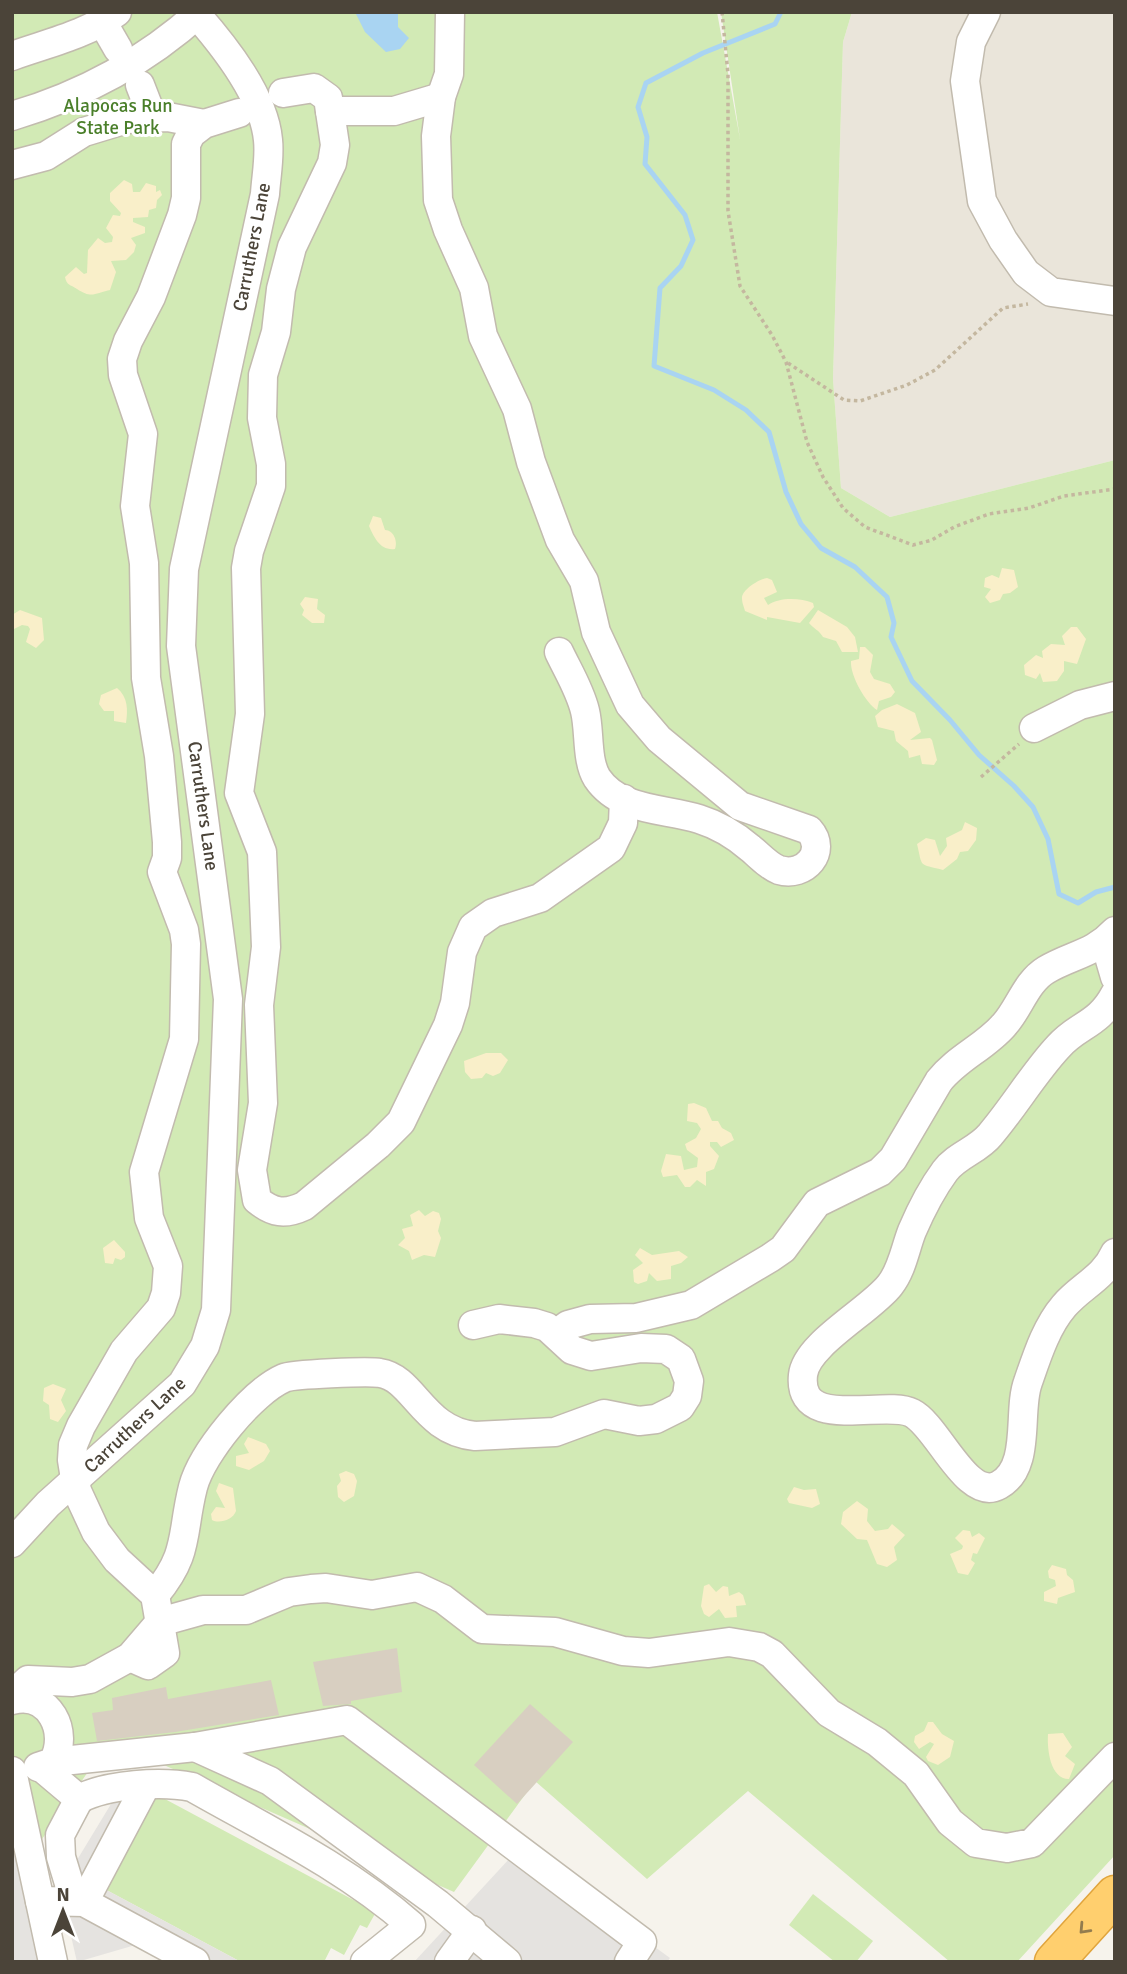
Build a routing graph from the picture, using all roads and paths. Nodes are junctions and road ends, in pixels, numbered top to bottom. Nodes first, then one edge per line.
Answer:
1 (450, 12) edge
2 (722, 12) edge
3 (986, 12) edge
4 (198, 14) edge
5 (110, 17) edge
6 (118, 49) dead end
7 (12, 56) edge
8 (140, 85) dead end
9 (283, 93) dead end
10 (442, 97) junction
11 (331, 111) junction
12 (239, 113) dead end
13 (12, 116) edge
14 (152, 116) junction
15 (204, 124) junction
16 (12, 165) edge
17 (1115, 301) edge
18 (1038, 304) dead end
19 (786, 362) junction
20 (1115, 489) edge
21 (559, 652) dead end
22 (1115, 696) edge
23 (1034, 728) dead end
24 (1004, 758) dead end
25 (981, 777) dead end
26 (624, 799) junction
27 (1108, 939) edge
28 (1115, 977) edge
29 (1115, 994) edge
30 (1115, 1253) edge
31 (473, 1325) dead end
32 (556, 1334) junction
33 (75, 1480) junction
34 (12, 1543) edge
35 (157, 1609) junction
36 (12, 1697) edge
37 (195, 1747) junction
38 (12, 1752) edge
39 (1115, 1757) edge
40 (47, 1764) junction
41 (12, 1770) edge
42 (146, 1785) junction
43 (79, 1799) junction
44 (1115, 1895) edge
45 (40, 1901) junction
46 (79, 1901) junction
47 (438, 1904) junction
48 (411, 1925) junction
49 (472, 1930) junction
50 (53, 1962) edge
51 (195, 1962) edge
52 (365, 1962) edge
53 (449, 1962) edge
54 (507, 1962) edge
55 (629, 1962) edge
56 (1054, 1962) edge

1 - 10 street
2 - 19 path
3 - 17 street
4 - 13 street
4 - 33 street, Carruthers Lane
5 - 6 street
5 - 7 street
8 - 14 street
9 - 11 street
10 - 11 street
10 - 26 street
11 - 26 street
12 - 15 street
14 - 15 street
14 - 16 street
15 - 33 street
18 - 19 path
19 - 20 path
21 - 26 street
22 - 23 street
24 - 25 path
27 - 28 street
27 - 32 street
29 - 30 street
31 - 32 street
32 - 35 street
33 - 34 street, Carruthers Lane
33 - 35 street
35 - 36 street
35 - 39 street
36 - 40 street
37 - 40 street
37 - 47 street
37 - 55 street
38 - 40 street
40 - 43 street
41 - 45 street
42 - 43 street
42 - 46 street
42 - 48 street
43 - 46 street
44 -> 56 highway
45 - 46 street
45 - 50 street
46 - 51 street
47 - 48 street
47 - 49 street
48 - 52 street
49 - 53 street
49 - 54 street

